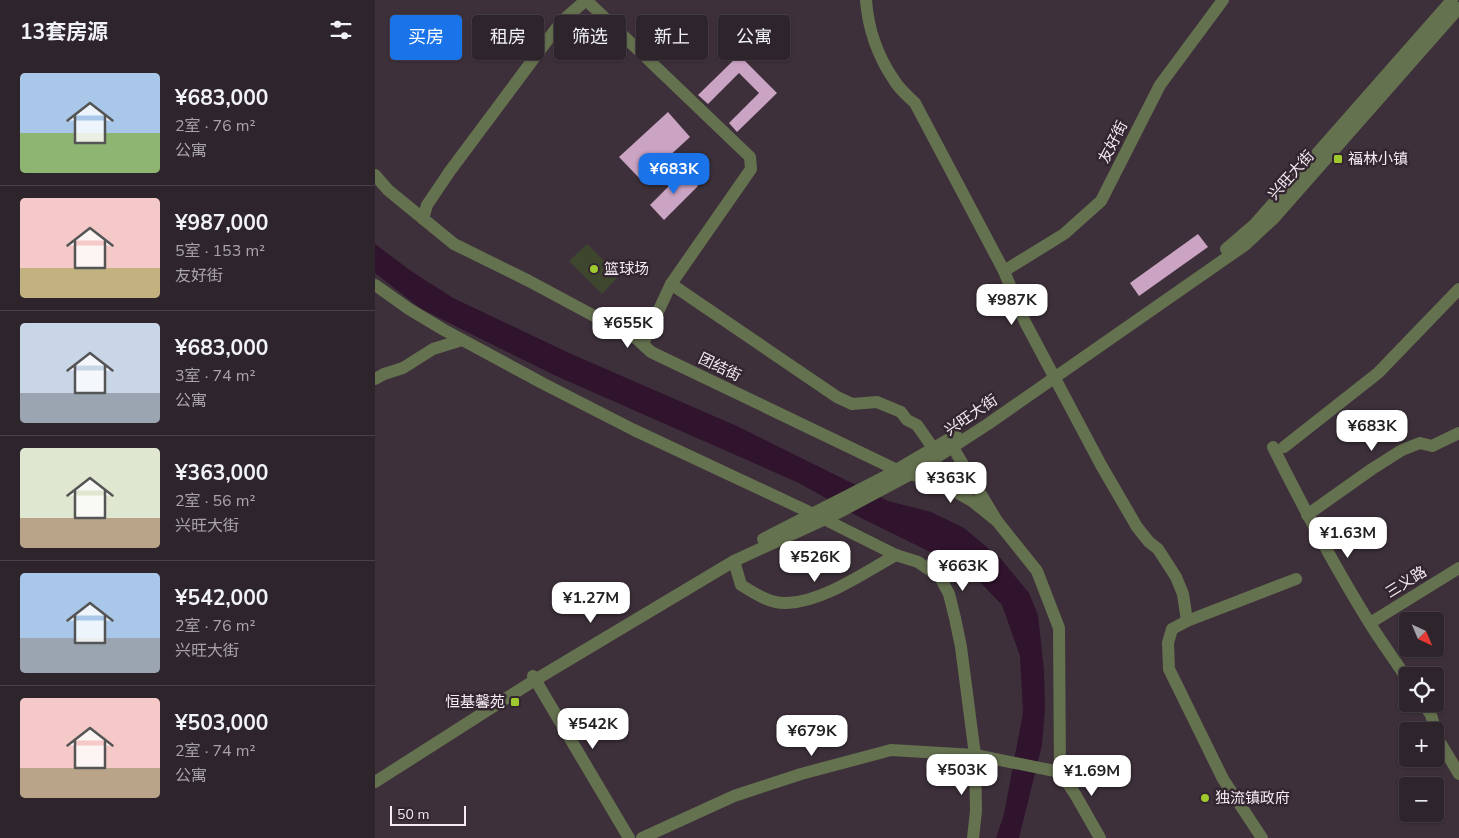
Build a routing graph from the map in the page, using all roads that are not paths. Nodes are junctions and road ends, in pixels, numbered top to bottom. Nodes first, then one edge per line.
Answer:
1 (586, 0) edge
2 (866, 0) edge
3 (1223, 0) edge
4 (1452, 0) edge
5 (1459, 8) edge
6 (375, 175) edge
7 (423, 219) junction
8 (1003, 272) junction
9 (671, 284) junction
10 (375, 285) edge
11 (1459, 289) edge
12 (462, 340) junction
13 (643, 344) junction
14 (1052, 374) junction
15 (375, 379) edge
16 (1459, 433) edge
17 (950, 444) junction
18 (936, 453) junction
19 (899, 475) junction
20 (829, 513) junction
21 (811, 514) junction
22 (1307, 515) junction
23 (997, 521) junction
24 (896, 554) junction
25 (734, 561) junction
26 (1459, 568) edge
27 (1296, 580) dead end
28 (1187, 621) junction
29 (1369, 623) junction
30 (1399, 667) edge
31 (534, 678) junction
32 (1429, 712) edge
33 (975, 755) junction
34 (1060, 772) junction
35 (1459, 774) edge
36 (375, 776) edge
37 (375, 782) edge
38 (629, 838) edge
39 (642, 838) edge
40 (973, 838) edge
41 (1099, 838) edge
42 (1262, 838) edge

1 - 7 street
1 - 9 street
2 - 8 street
3 - 8 street, 友好街
4 - 14 street, 兴旺大街
5 - 14 street, 兴旺大街
6 - 7 street, 团结街
7 - 13 street, 团结街
8 - 14 street
9 - 13 street
9 - 18 street
10 - 12 street
11 - 22 street
12 - 15 street
12 - 21 street
13 - 19 street, 团结街
14 - 17 street, 兴旺大街
14 - 28 street
16 - 22 street
17 - 18 street, 兴旺大街
17 - 23 street
18 - 19 street, 兴旺大街
19 - 20 street, 兴旺大街
19 - 20 street, 兴旺大街
19 - 23 street, 团结街
20 - 21 street
20 - 24 street
20 - 25 street, 兴旺大街
21 - 31 street, 兴旺大街
22 - 29 street
23 - 34 street
24 - 25 street
24 - 33 street
25 - 31 street, 兴旺大街
26 - 29 street, 三义路
27 - 28 street
28 - 42 street
29 - 30 street
31 - 36 street, 兴旺大街
31 - 37 street, 兴旺大街
31 - 38 street
32 - 35 street
33 - 34 street
33 - 39 street
33 - 40 street
34 - 41 street

